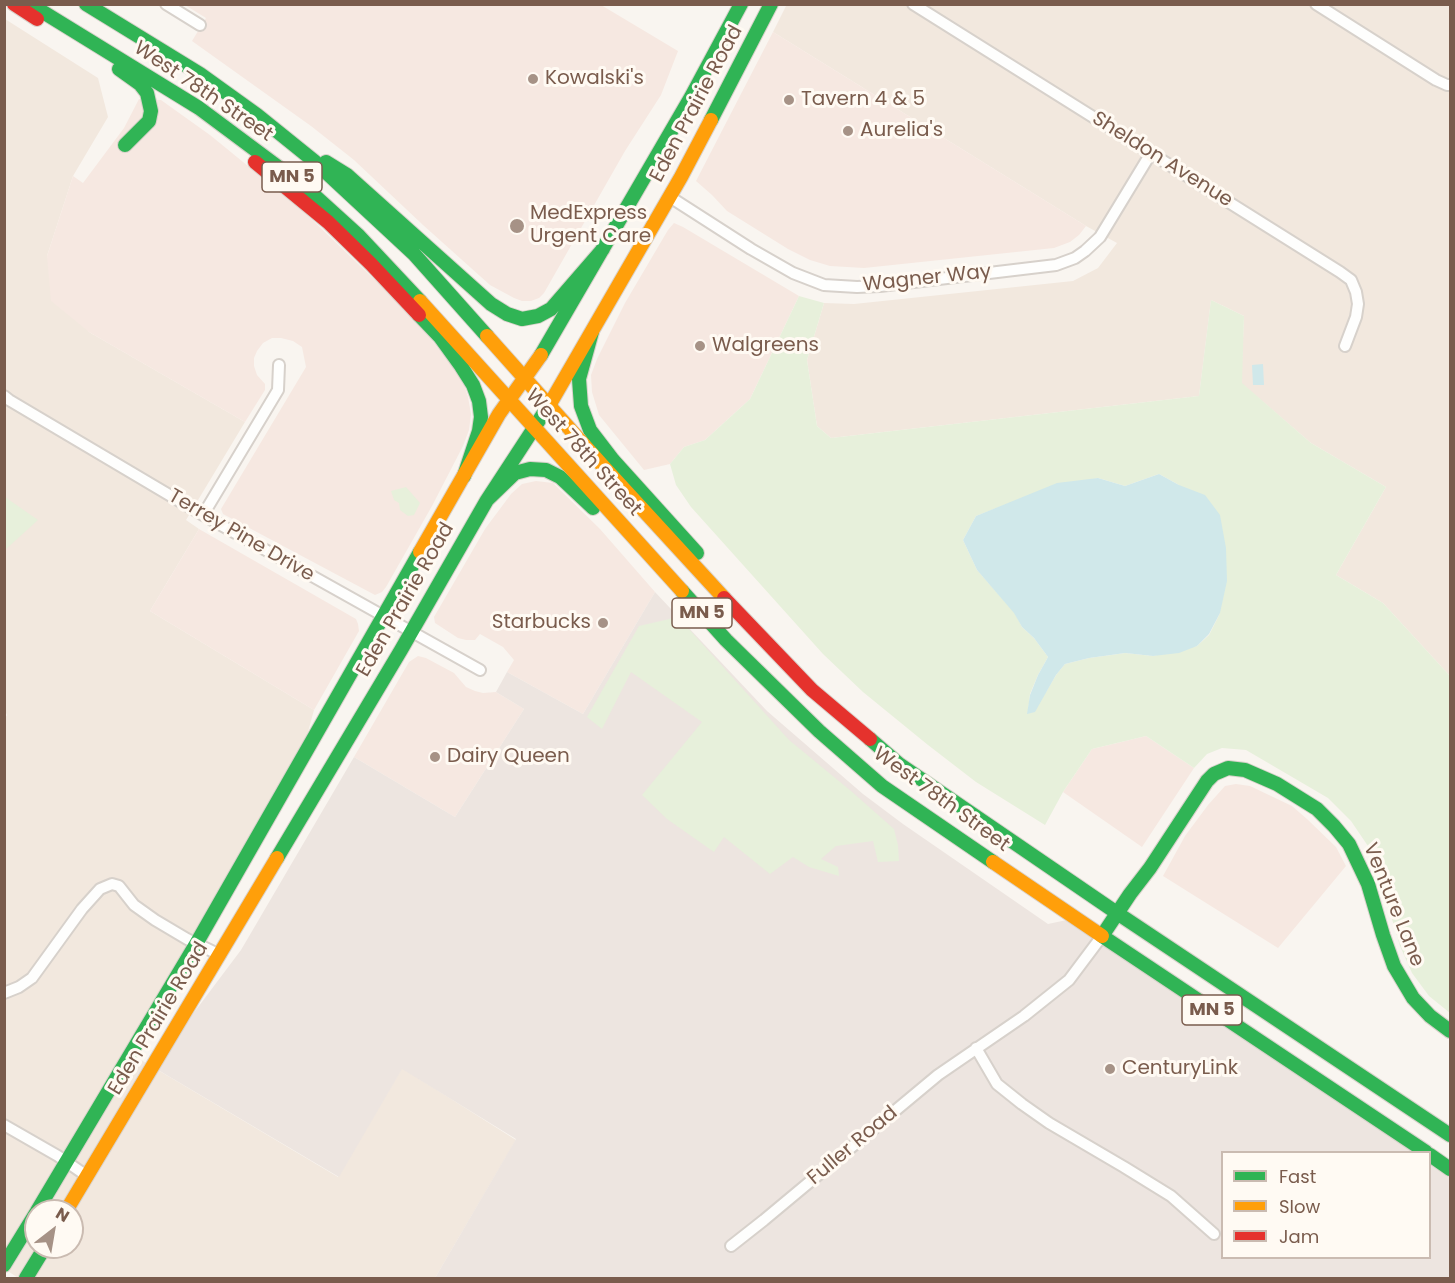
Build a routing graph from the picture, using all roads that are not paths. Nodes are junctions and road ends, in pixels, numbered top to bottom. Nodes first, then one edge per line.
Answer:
1 (14, 4) edge
2 (30, 4) edge
3 (86, 4) edge
4 (166, 4) edge
5 (741, 4) edge
6 (771, 4) edge
7 (913, 4) edge
8 (1316, 4) edge
9 (200, 25) dead end
10 (1450, 86) edge
11 (199, 108) junction
12 (257, 115) junction
13 (125, 146) dead end
14 (1151, 153) junction
15 (670, 197) junction
16 (603, 249) junction
17 (592, 332) junction
18 (1345, 346) dead end
19 (279, 365) dead end
20 (525, 378) junction
21 (4, 396) edge
22 (510, 401) junction
23 (549, 405) junction
24 (534, 428) junction
25 (464, 476) junction
26 (487, 500) junction
27 (203, 515) junction
28 (648, 554) junction
29 (383, 616) junction
30 (411, 632) junction
31 (755, 632) junction
32 (480, 670) dead end
33 (1117, 914) junction
34 (1102, 936) junction
35 (196, 944) junction
36 (220, 955) junction
37 (4, 993) edge
38 (1450, 1031) edge
39 (976, 1048) junction
40 (4, 1125) edge
41 (1450, 1135) edge
42 (1424, 1151) edge
43 (1431, 1156) edge
44 (66, 1163) junction
45 (1450, 1169) edge
46 (87, 1176) junction
47 (45, 1199) edge
48 (73, 1199) edge
49 (24, 1233) edge
50 (1214, 1234) dead end
51 (731, 1246) dead end
52 (38, 1259) edge
53 (4, 1265) edge
54 (26, 1278) edge

1 - 13 main road
2 - 11 main road, West 78th Street / MN 5
3 - 12 main road, West 78th Street / MN 5
4 - 9 street
5 - 16 main road, Eden Prairie Road
6 - 15 main road, Eden Prairie Road
7 - 14 street, Sheldon Avenue
8 - 10 street
11 - 22 main road, West 78th Street / MN 5
11 - 25 main road
12 - 16 main road
12 - 20 main road, West 78th Street / MN 5
14 - 15 street, Wagner Way
14 - 18 street, Sheldon Avenue
15 - 17 main road, Eden Prairie Road
16 - 20 main road, Eden Prairie Road
17 - 23 main road, Eden Prairie Road
17 - 31 main road
19 - 27 street
20 - 22 main road, Eden Prairie Road
20 - 23 main road, West 78th Street / MN 5
21 - 27 street, Terrey Pine Drive
22 - 24 main road, West 78th Street / MN 5
22 - 25 main road, Eden Prairie Road
23 - 24 main road, Eden Prairie Road
23 - 31 main road, West 78th Street / MN 5
24 - 26 main road, Eden Prairie Road
24 - 28 main road, West 78th Street / MN 5
25 - 29 main road, Eden Prairie Road
26 - 28 main road
26 - 30 main road, Eden Prairie Road
27 - 29 street, Terrey Pine Drive
28 - 34 main road, West 78th Street / MN 5
29 - 30 street, Terrey Pine Drive
29 - 35 main road, Eden Prairie Road
30 - 32 street, Terrey Pine Drive
30 - 36 main road, Eden Prairie Road
31 - 33 main road, West 78th Street / MN 5
33 - 34 main road, Venture Lane
33 - 38 main road, Venture Lane
33 - 41 main road, MN 5
34 - 39 street, Fuller Road
34 - 42 main road, MN 5
35 - 36 street
35 - 37 street
35 - 44 main road, Eden Prairie Road
36 - 46 main road, Eden Prairie Road
39 - 50 street
39 - 51 street, Fuller Road
40 - 44 street
43 - 45 main road, MN 5
44 - 46 street
44 - 47 main road, Eden Prairie Road
46 - 48 main road, Eden Prairie Road
49 - 53 main road, Eden Prairie Road
52 - 54 main road

